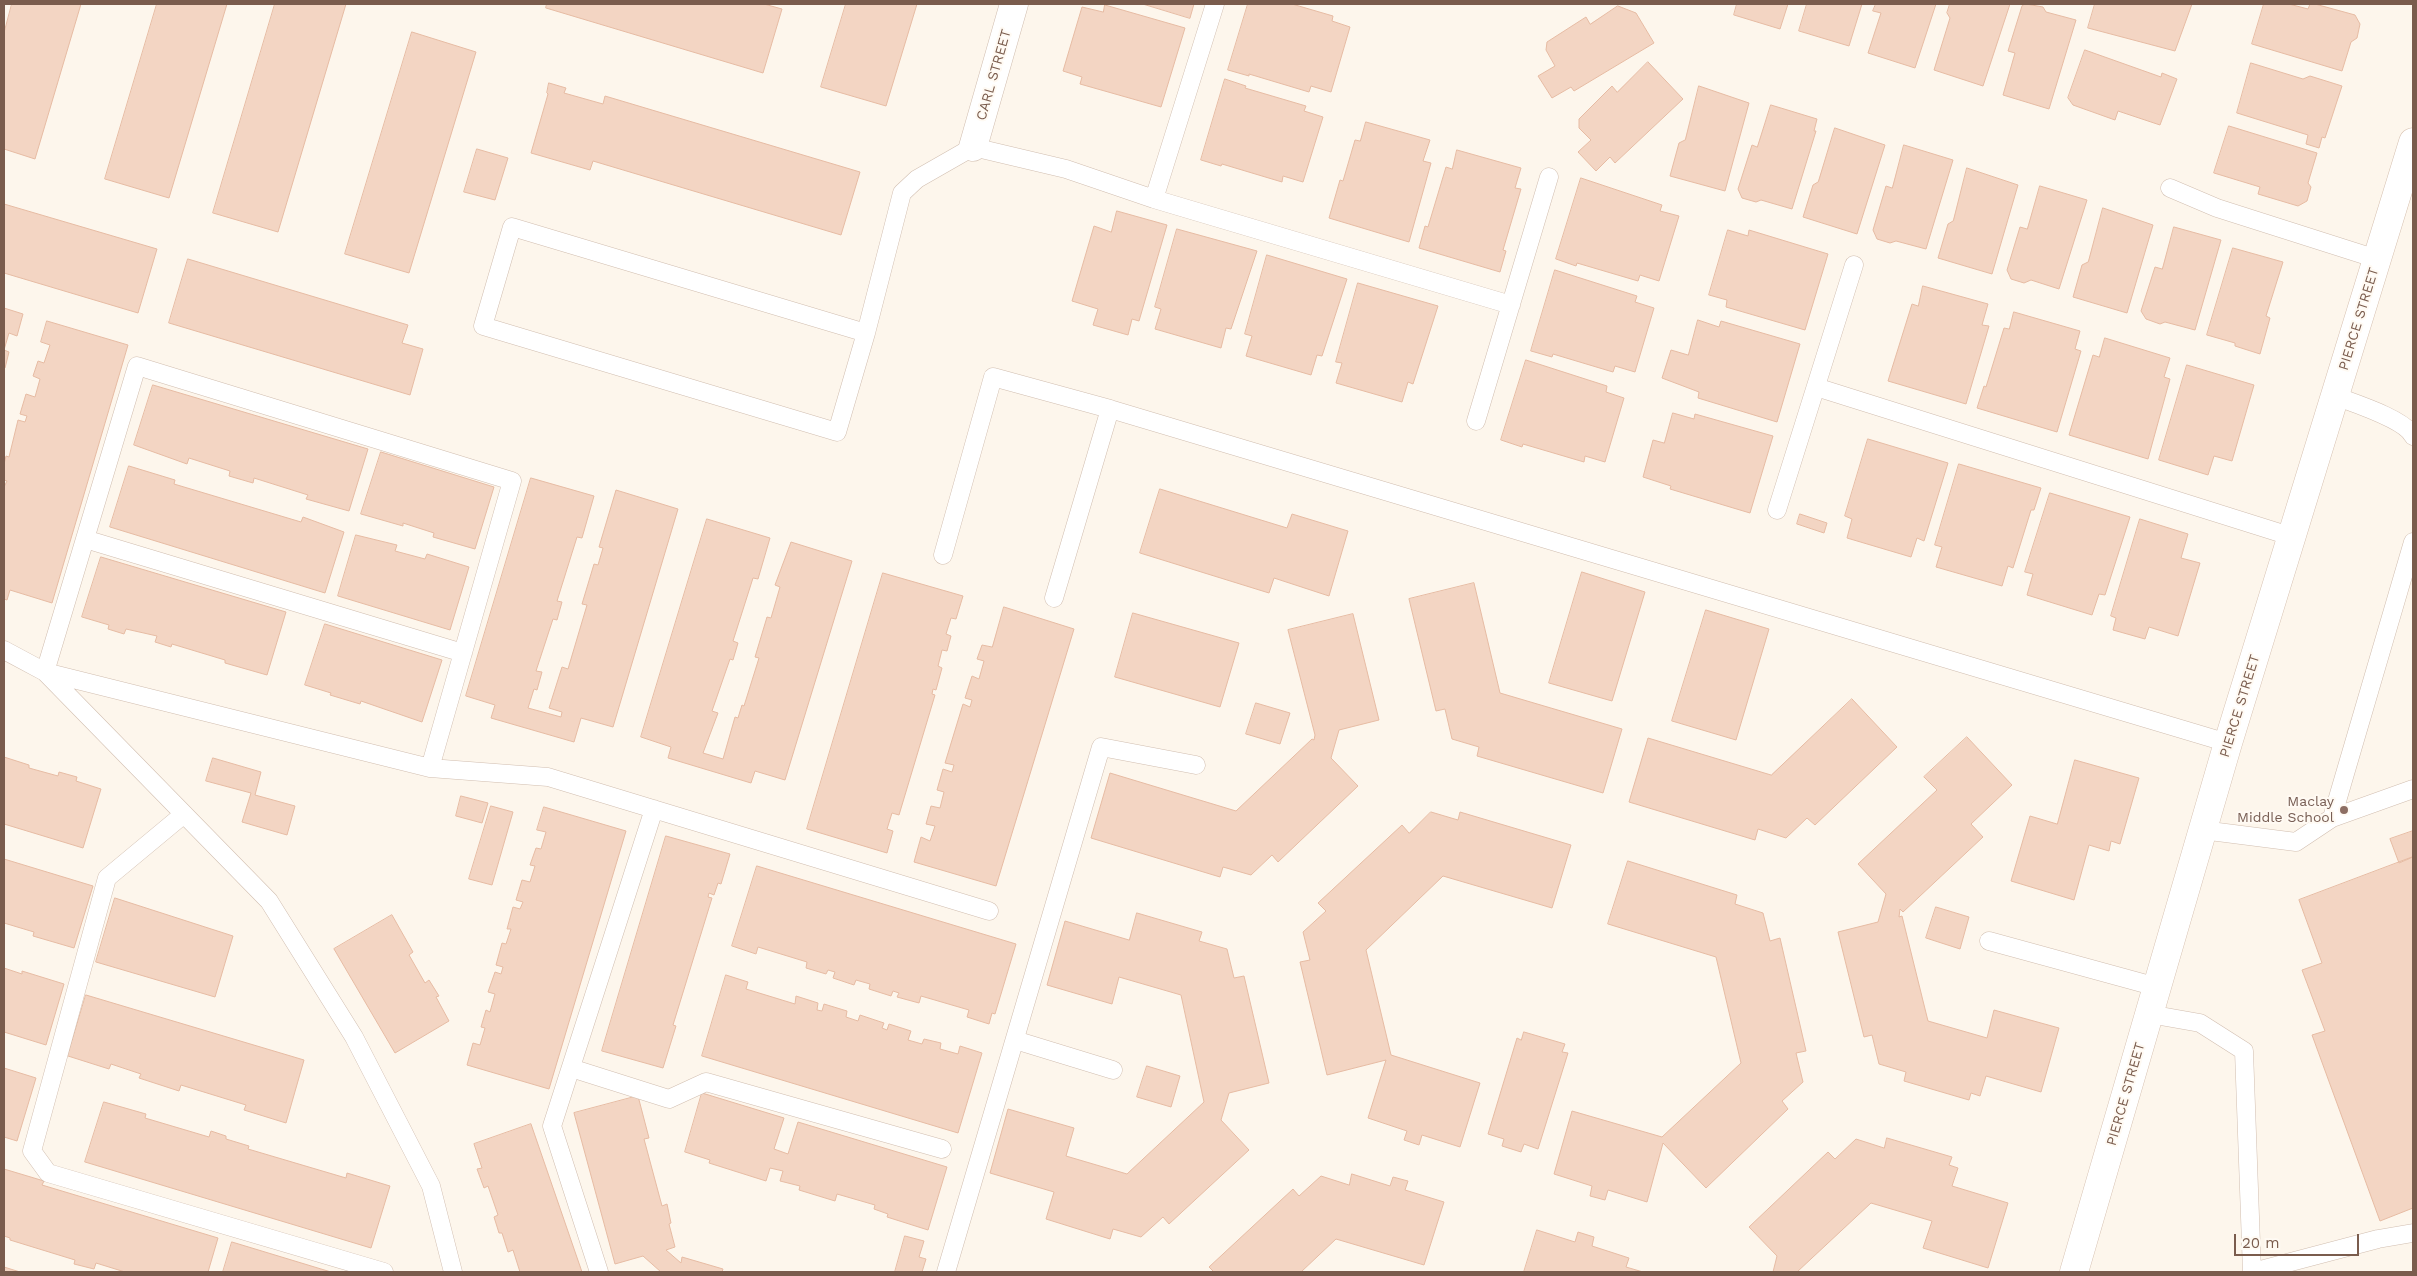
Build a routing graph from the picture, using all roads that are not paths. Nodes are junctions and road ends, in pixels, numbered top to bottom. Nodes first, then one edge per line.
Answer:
1 (1014, 4) edge
2 (1215, 4) edge
3 (2413, 142) edge
4 (973, 147) junction
5 (1549, 177) dead end
6 (2170, 188) dead end
7 (1154, 199) junction
8 (2378, 259) junction
9 (1854, 265) dead end
10 (1511, 305) junction
11 (866, 333) junction
12 (1816, 387) junction
13 (2334, 396) junction
14 (1110, 409) junction
15 (1476, 421) dead end
16 (2413, 436) edge
17 (1777, 510) dead end
18 (2293, 537) junction
19 (85, 539) junction
20 (2413, 542) edge
21 (943, 555) dead end
22 (1054, 598) dead end
23 (4, 650) edge
24 (463, 653) junction
25 (45, 672) junction
26 (2228, 743) junction
27 (1196, 765) dead end
28 (430, 768) junction
29 (2413, 789) edge
30 (654, 809) junction
31 (184, 814) junction
32 (2332, 818) junction
33 (2202, 830) junction
34 (989, 911) dead end
35 (1989, 941) dead end
36 (2157, 986) junction
37 (2149, 1014) junction
38 (1015, 1040) junction
39 (571, 1068) junction
40 (1113, 1070) dead end
41 (942, 1149) dead end
42 (2413, 1233) edge
43 (384, 1272) edge
44 (453, 1272) edge
45 (599, 1272) edge
46 (946, 1272) edge
47 (2074, 1272) edge
48 (2252, 1272) edge

1 - 4 street, CARL STREET
2 - 7 lane
3 - 8 street, PIERCE STREET
4 - 7 lane
4 - 11 lane
5 - 10 lane
6 - 8 lane
7 - 10 lane
8 - 13 street, PIERCE STREET
9 - 12 lane
10 - 15 lane
11 - 11 lane
12 - 17 lane
12 - 18 lane
13 - 16 lane
13 - 18 street, PIERCE STREET
14 - 21 lane
14 - 22 lane
14 - 26 lane
18 - 26 street, PIERCE STREET
19 - 24 lane
19 - 24 lane
19 - 25 lane
20 - 32 lane
23 - 25 lane
24 - 28 lane
25 - 28 lane
25 - 31 lane
26 - 33 street, PIERCE STREET
27 - 38 lane
28 - 30 lane
29 - 32 lane
30 - 34 lane
30 - 39 lane
31 - 43 lane
31 - 44 lane
32 - 33 lane
33 - 36 street, PIERCE STREET
35 - 36 lane
36 - 37 street, PIERCE STREET
37 - 47 street, PIERCE STREET
37 - 48 lane
38 - 40 lane
38 - 46 lane
39 - 41 lane
39 - 45 lane
42 - 48 lane

